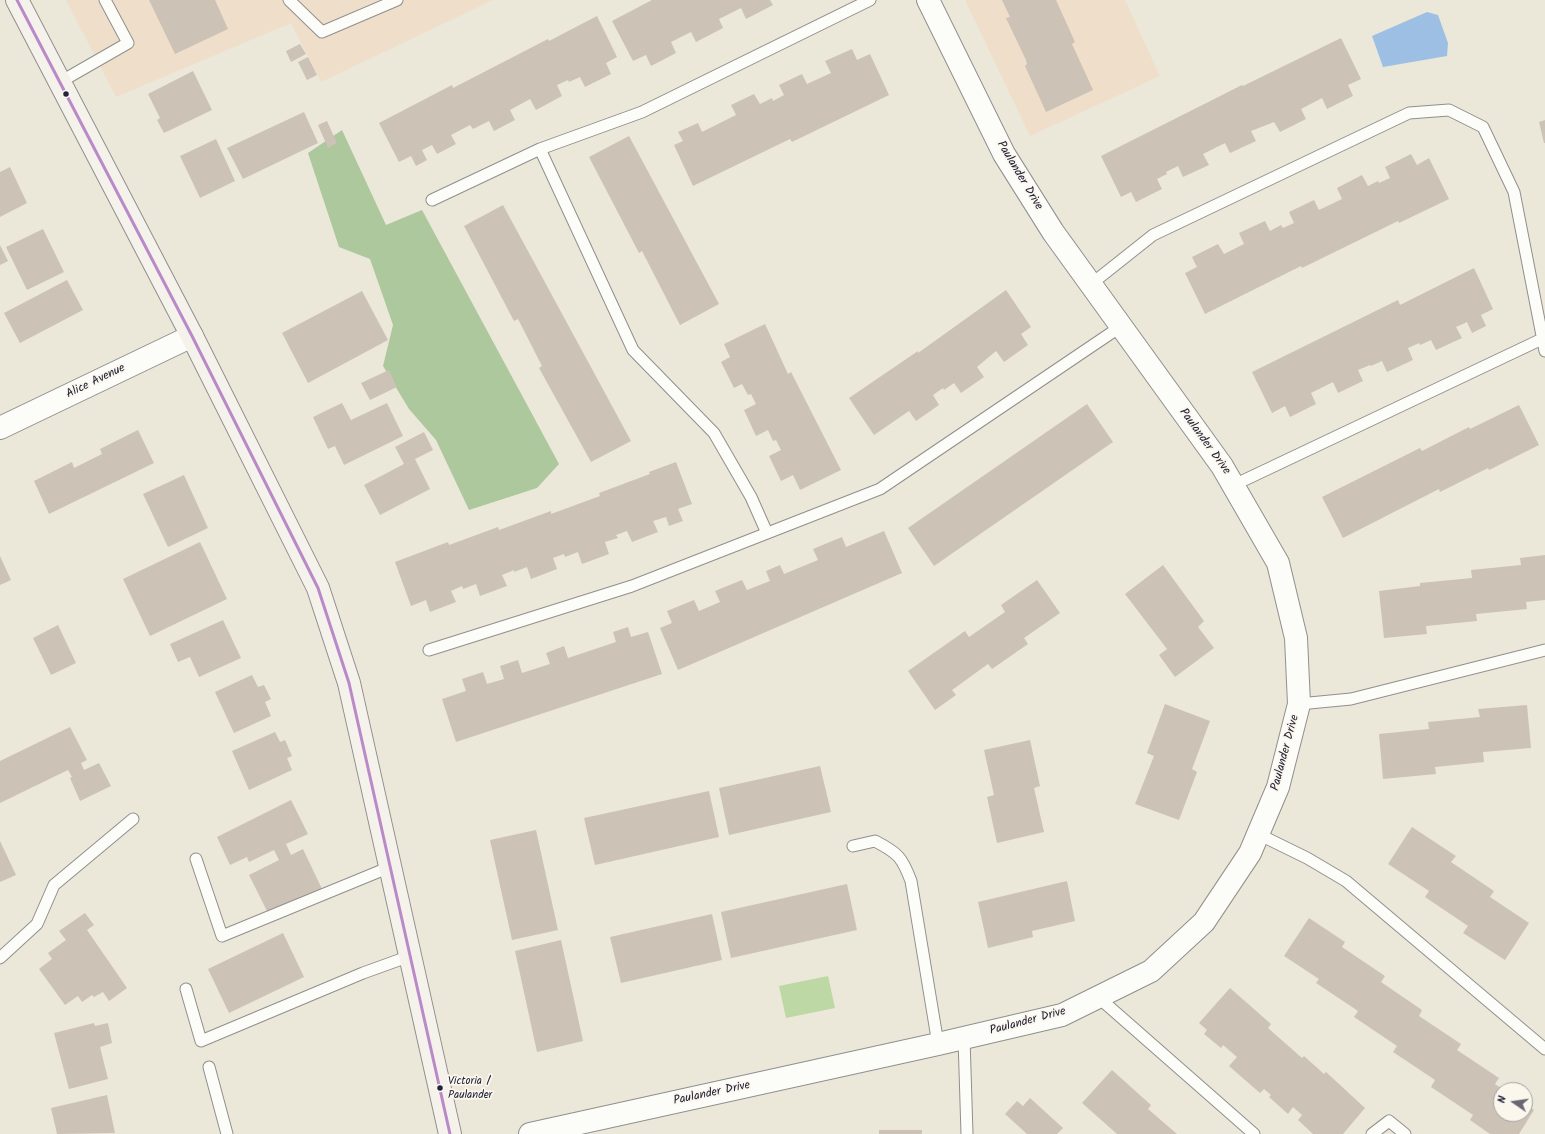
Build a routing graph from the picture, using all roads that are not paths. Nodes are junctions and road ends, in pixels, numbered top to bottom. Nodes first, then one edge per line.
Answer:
1 (18, 0) edge
2 (105, 0) edge
3 (289, 0) edge
4 (397, 0) edge
5 (870, 0) edge
6 (928, 0) edge
7 (60, 82) junction
8 (540, 149) junction
9 (432, 200) dead end
10 (1090, 285) junction
11 (1120, 327) junction
12 (192, 336) junction
13 (1542, 339) junction
14 (1545, 351) edge
15 (0, 428) edge
16 (1234, 485) junction
17 (767, 533) junction
18 (429, 650) dead end
19 (1545, 650) edge
20 (1299, 704) junction
21 (133, 820) dead end
22 (1258, 834) junction
23 (853, 846) dead end
24 (196, 859) dead end
25 (390, 867) junction
26 (410, 956) junction
27 (0, 958) edge
28 (186, 989) dead end
29 (1098, 997) junction
30 (964, 1038) junction
31 (938, 1044) junction
32 (1545, 1049) edge
33 (209, 1067) dead end
34 (559, 1131) edge
35 (227, 1134) edge
36 (450, 1134) edge
37 (530, 1134) edge
38 (967, 1134) edge
39 (1254, 1134) edge
40 (1372, 1134) edge
41 (1405, 1134) edge

1 - 7 main road
2 - 7 lane
3 - 4 lane
5 - 8 lane
6 - 10 street, Paulander Drive
7 - 12 main road
8 - 9 lane
8 - 17 lane
10 - 11 street, Paulander Drive
10 - 13 lane
11 - 16 street, Paulander Drive
11 - 17 lane
12 - 15 street, Alice Avenue
12 - 25 main road
13 - 14 lane
13 - 16 lane
16 - 20 street, Paulander Drive
17 - 18 lane
19 - 20 lane
20 - 22 street, Paulander Drive
21 - 27 lane
22 - 29 street, Paulander Drive
22 - 32 lane
23 - 31 lane
24 - 25 lane
25 - 26 main road
26 - 28 lane
26 - 36 main road
29 - 30 street, Paulander Drive
29 - 39 lane
30 - 31 street, Paulander Drive
30 - 38 lane
31 - 34 street, Paulander Drive
33 - 35 lane
34 - 37 street, Paulander Drive
40 - 41 lane

